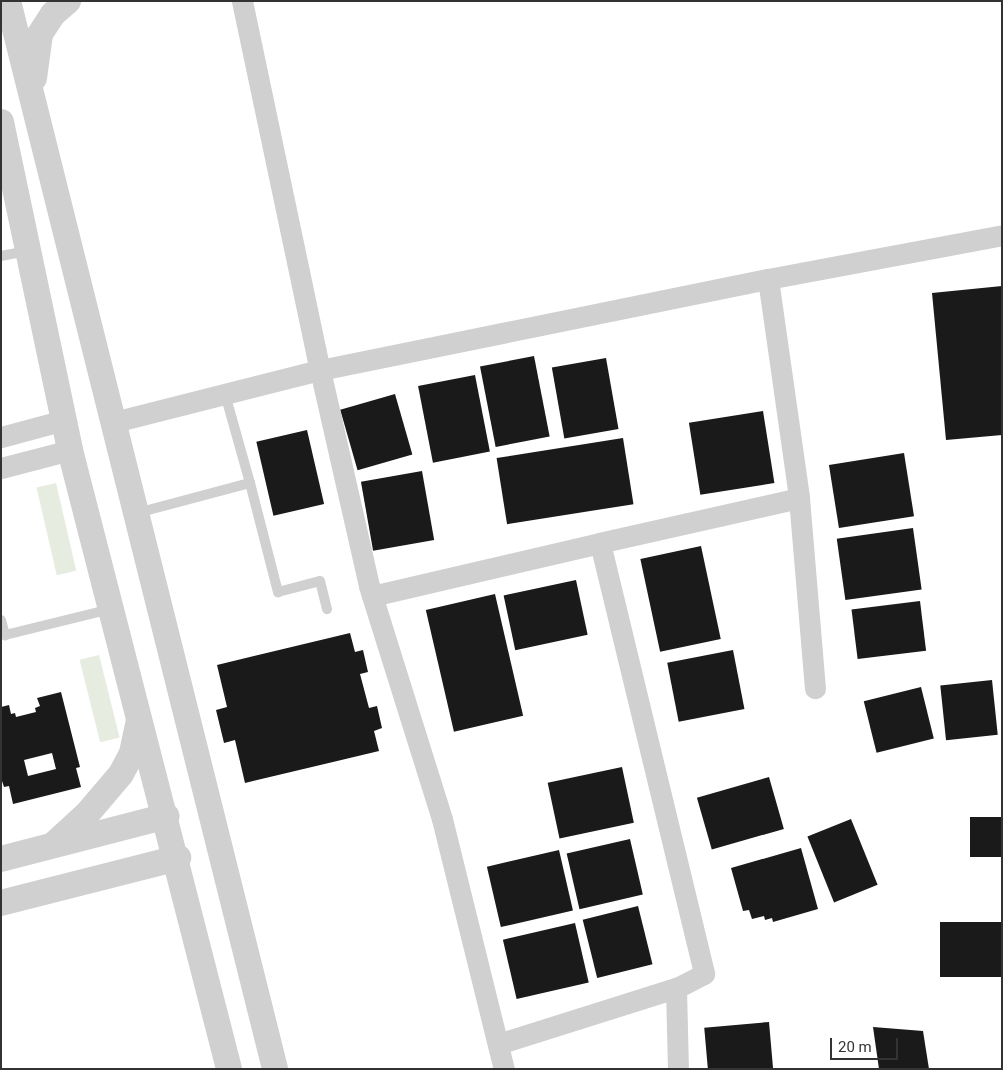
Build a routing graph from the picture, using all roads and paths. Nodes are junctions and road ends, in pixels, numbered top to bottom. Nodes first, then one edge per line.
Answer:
1 (68, 1) edge
2 (242, 1) edge
3 (7, 10) edge
4 (34, 101) junction
5 (1, 122) edge
6 (1002, 235) edge
7 (28, 250) junction
8 (1, 256) edge
9 (768, 279) junction
10 (320, 370) junction
11 (226, 394) junction
12 (64, 420) junction
13 (114, 422) junction
14 (1, 437) edge
15 (70, 450) junction
16 (1, 468) edge
17 (250, 483) junction
18 (799, 498) junction
19 (136, 513) junction
20 (600, 543) junction
21 (372, 596) junction
22 (327, 608) dead end
23 (112, 609) junction
24 (1, 620) edge
25 (815, 688) dead end
26 (140, 713) junction
27 (167, 816) junction
28 (52, 846) junction
29 (178, 858) junction
30 (1, 859) edge
31 (1, 903) edge
32 (676, 988) junction
33 (498, 1044) junction
34 (229, 1069) edge
35 (275, 1069) edge
36 (504, 1069) edge
37 (678, 1069) edge

1 - 4 street
2 - 10 street
3 - 4 street
4 - 13 street
5 - 7 street
6 - 9 street
7 - 8 lane
7 - 12 street
9 - 10 street
9 - 18 street
10 - 11 street
10 - 21 street
11 - 13 street
11 - 17 lane
12 - 14 street
12 - 15 street
13 - 19 street
15 - 16 street
15 - 23 street
17 - 19 lane
17 - 22 lane
18 - 20 street
18 - 25 street
19 - 35 street
20 - 21 street
20 - 32 street
21 - 33 street
23 - 24 lane
23 - 26 street
26 - 27 street
26 - 28 street
27 - 28 street
27 - 29 street
28 - 30 street
29 - 31 street
29 - 34 street
32 - 33 street
32 - 37 street
33 - 36 street

